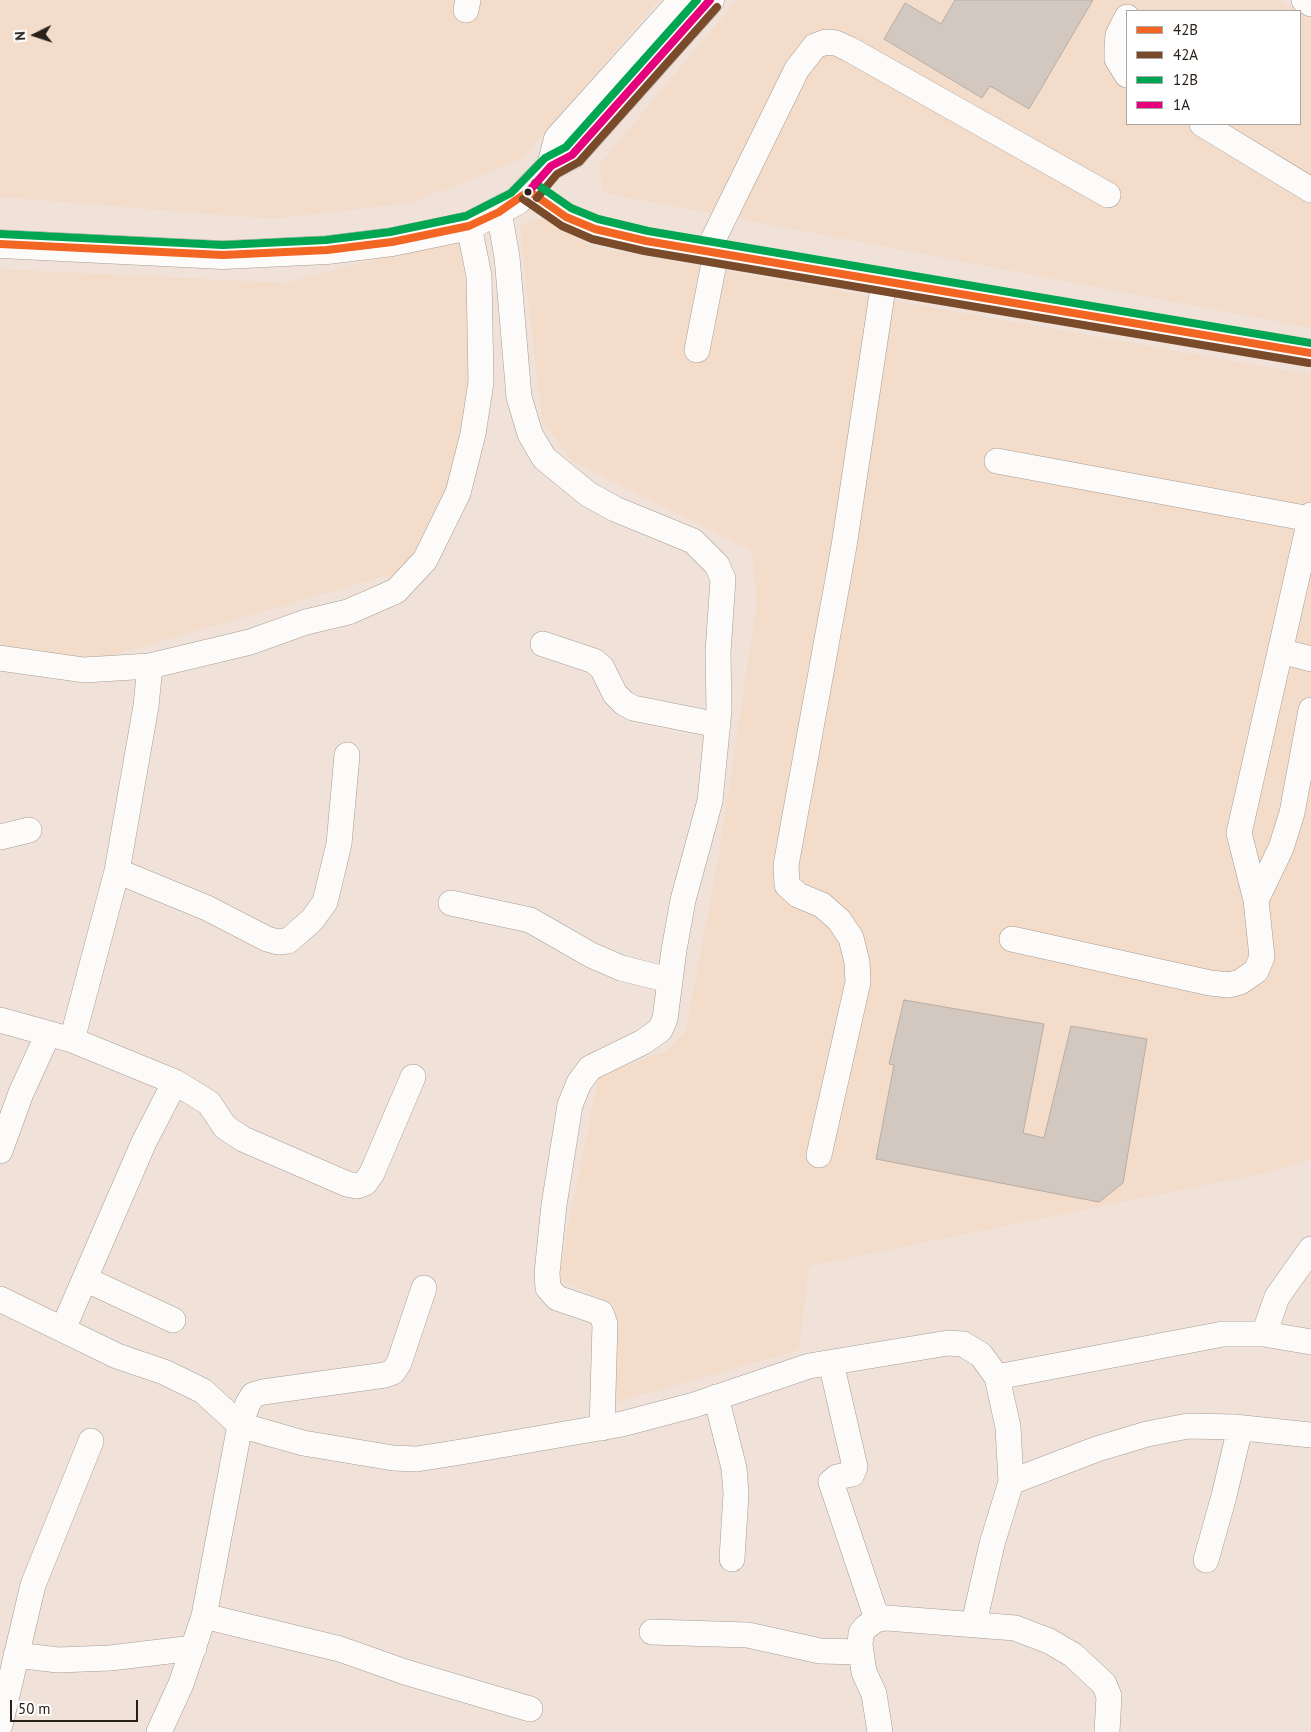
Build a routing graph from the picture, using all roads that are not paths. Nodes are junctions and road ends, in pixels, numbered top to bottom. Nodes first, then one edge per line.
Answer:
1 (683, 0) edge
2 (710, 0) edge
3 (1304, 0) edge
4 (1311, 4) edge
5 (1126, 19) edge
6 (1126, 73) edge
7 (1204, 125) edge
8 (551, 166) junction
9 (1311, 190) edge
10 (529, 191) junction
11 (1108, 195) dead end
12 (499, 212) junction
13 (468, 226) junction
14 (0, 244) edge
15 (712, 252) junction
16 (884, 281) junction
17 (697, 350) dead end
18 (1311, 353) edge
19 (997, 461) dead end
20 (1311, 517) edge
21 (543, 644) dead end
22 (1280, 651) junction
23 (0, 658) edge
24 (1311, 659) edge
25 (150, 666) junction
26 (1311, 710) edge
27 (718, 725) junction
28 (347, 755) dead end
29 (29, 830) dead end
30 (0, 837) edge
31 (117, 871) junction
32 (1256, 900) junction
33 (451, 903) dead end
34 (1012, 939) dead end
35 (670, 980) junction
36 (0, 1020) edge
37 (48, 1034) junction
38 (72, 1040) junction
39 (413, 1077) dead end
40 (175, 1082) junction
41 (0, 1151) edge
42 (819, 1155) dead end
43 (1311, 1249) edge
44 (85, 1279) junction
45 (424, 1288) dead end
46 (0, 1299) edge
47 (173, 1320) dead end
48 (63, 1328) junction
49 (1264, 1334) junction
50 (1311, 1342) edge
51 (831, 1363) junction
52 (997, 1377) junction
53 (716, 1397) junction
54 (240, 1425) junction
55 (602, 1428) junction
56 (1240, 1428) junction
57 (1311, 1435) edge
58 (90, 1441) dead end
59 (1012, 1482) junction
60 (732, 1559) dead end
61 (1206, 1560) dead end
62 (204, 1616) junction
63 (877, 1619) junction
64 (974, 1623) junction
65 (652, 1632) dead end
66 (194, 1648) junction
67 (860, 1652) junction
68 (16, 1655) junction
69 (530, 1709) dead end
70 (0, 1725) edge
71 (159, 1732) edge
72 (880, 1732) edge
73 (1107, 1732) edge

1 - 8 main road
2 - 8 main road
3 - 4 street
5 - 6 street
7 - 9 street
8 - 10 main road
10 - 12 main road
10 - 15 street
11 - 15 street
12 - 13 main road
12 - 27 street
13 - 14 main road
13 - 25 street
15 - 16 street
15 - 17 street
16 - 18 street
16 - 42 street
19 - 20 street
20 - 22 street
21 - 27 street
22 - 24 street
22 - 32 street
23 - 25 street
25 - 31 street
26 - 32 street
27 - 35 street
28 - 31 street
29 - 30 street
31 - 38 street
32 - 34 street
33 - 35 street
35 - 55 street
36 - 37 street
37 - 38 street
37 - 41 street
38 - 40 street
39 - 40 street
40 - 44 street
43 - 49 street
44 - 47 street
44 - 48 street
45 - 54 street
46 - 48 street
48 - 54 street
49 - 50 street
49 - 52 street
51 - 52 street
51 - 53 street
51 - 63 street
52 - 59 street
53 - 55 street
53 - 60 street
54 - 55 street
54 - 62 street
56 - 57 street
56 - 59 street
56 - 61 street
58 - 68 street
59 - 64 street
62 - 66 street
62 - 69 street
63 - 64 street
63 - 67 street
64 - 73 street
65 - 67 street
66 - 68 street
66 - 71 street
67 - 72 street
68 - 70 street

